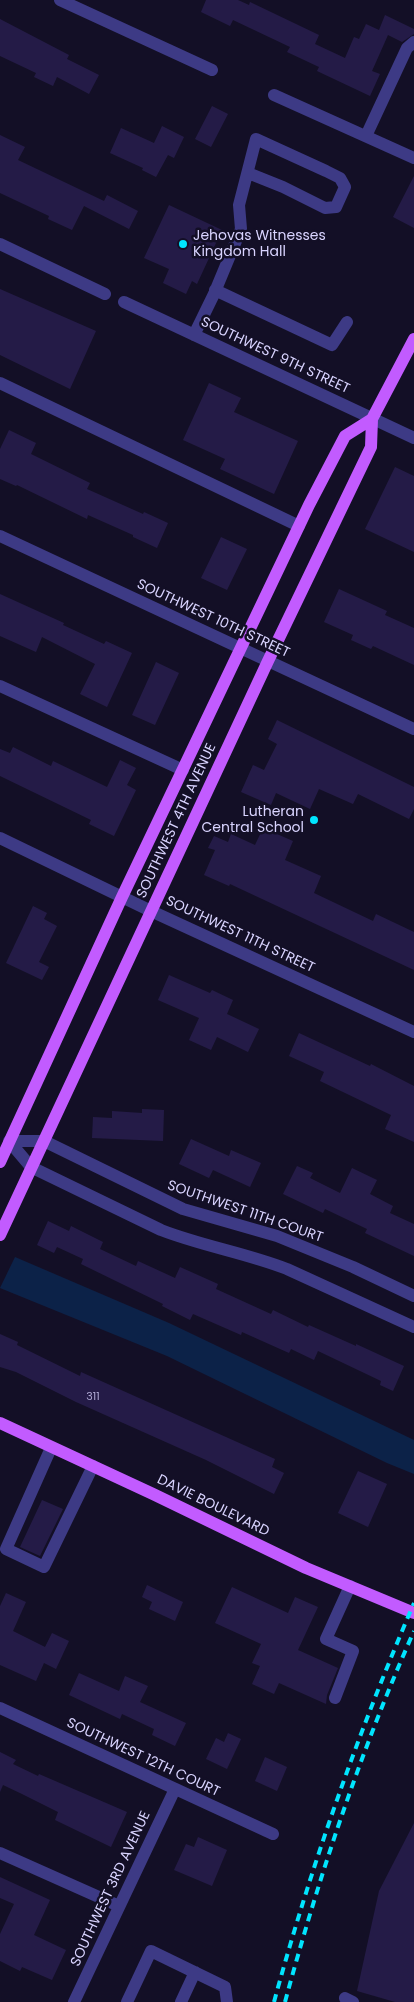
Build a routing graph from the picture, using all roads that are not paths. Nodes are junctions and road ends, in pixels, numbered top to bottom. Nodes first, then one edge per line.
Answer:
1 (60, 0) edge
2 (414, 42) edge
3 (212, 70) dead end
4 (274, 96) dead end
5 (366, 136) junction
6 (414, 158) edge
7 (248, 173) junction
8 (0, 244) edge
9 (215, 290) junction
10 (105, 294) dead end
11 (124, 302) dead end
12 (347, 322) dead end
13 (194, 335) junction
14 (414, 339) edge
15 (0, 383) edge
16 (372, 419) junction
17 (414, 438) edge
18 (299, 526) junction
19 (0, 536) edge
20 (241, 648) junction
21 (268, 661) junction
22 (0, 686) edge
23 (414, 729) edge
24 (183, 770) junction
25 (0, 838) edge
26 (122, 897) junction
27 (151, 912) junction
28 (414, 1032) edge
29 (44, 1141) junction
30 (10, 1142) junction
31 (0, 1162) edge
32 (32, 1167) junction
33 (0, 1235) edge
34 (414, 1296) edge
35 (414, 1327) edge
36 (0, 1424) edge
37 (51, 1448) junction
38 (93, 1466) junction
39 (350, 1586) junction
40 (414, 1613) edge
41 (335, 1698) dead end
42 (0, 1708) edge
43 (175, 1789) junction
44 (273, 1834) dead end
45 (0, 1853) edge
46 (119, 1906) junction
47 (195, 1972) junction
48 (74, 2002) edge
49 (127, 2002) edge
50 (181, 2002) edge
51 (227, 2002) edge

1 - 3 street
2 - 5 street
4 - 5 street
5 - 6 street
7 - 7 street
7 - 9 street
8 - 10 street
9 - 12 street
9 - 13 street
11 - 13 street, SOUTHWEST 9TH STREET
13 - 16 street, SOUTHWEST 9TH STREET
14 - 16 main road, SOUTHWEST 4TH AVENUE
15 - 18 street
16 - 17 street, SOUTHWEST 9TH STREET
16 - 18 main road, SOUTHWEST 4TH AVENUE
16 - 21 main road, SOUTHWEST 4TH AVENUE
18 - 20 main road, SOUTHWEST 4TH AVENUE
19 - 20 street, SOUTHWEST 10TH STREET
20 - 21 street, SOUTHWEST 10TH STREET
20 - 24 main road, SOUTHWEST 4TH AVENUE
21 - 23 street, SOUTHWEST 10TH STREET
21 - 27 main road, SOUTHWEST 4TH AVENUE
22 - 24 street
24 - 26 main road, SOUTHWEST 4TH AVENUE
25 - 26 street, SOUTHWEST 11TH STREET
26 - 27 street, SOUTHWEST 11TH STREET
26 - 30 main road, SOUTHWEST 4TH AVENUE
27 - 28 street, SOUTHWEST 11TH STREET
27 - 29 main road, SOUTHWEST 4TH AVENUE
29 - 30 street, SOUTHWEST 11TH COURT
29 - 32 main road, SOUTHWEST 4TH AVENUE
29 - 34 street, SOUTHWEST 11TH COURT
30 - 31 main road, SOUTHWEST 4TH AVENUE
30 - 32 street
32 - 33 main road, SOUTHWEST 4TH AVENUE
32 - 35 street
36 - 37 main road, DAVIE BOULEVARD
37 - 38 main road, DAVIE BOULEVARD
37 - 38 street
38 - 39 main road, DAVIE BOULEVARD
39 - 40 main road, DAVIE BOULEVARD
39 - 41 street
42 - 43 street, SOUTHWEST 12TH COURT
43 - 44 street, SOUTHWEST 12TH COURT
43 - 46 street, SOUTHWEST 3RD AVENUE
45 - 46 street
46 - 48 street, SOUTHWEST 3RD AVENUE
47 - 49 street
47 - 50 street
47 - 51 street

